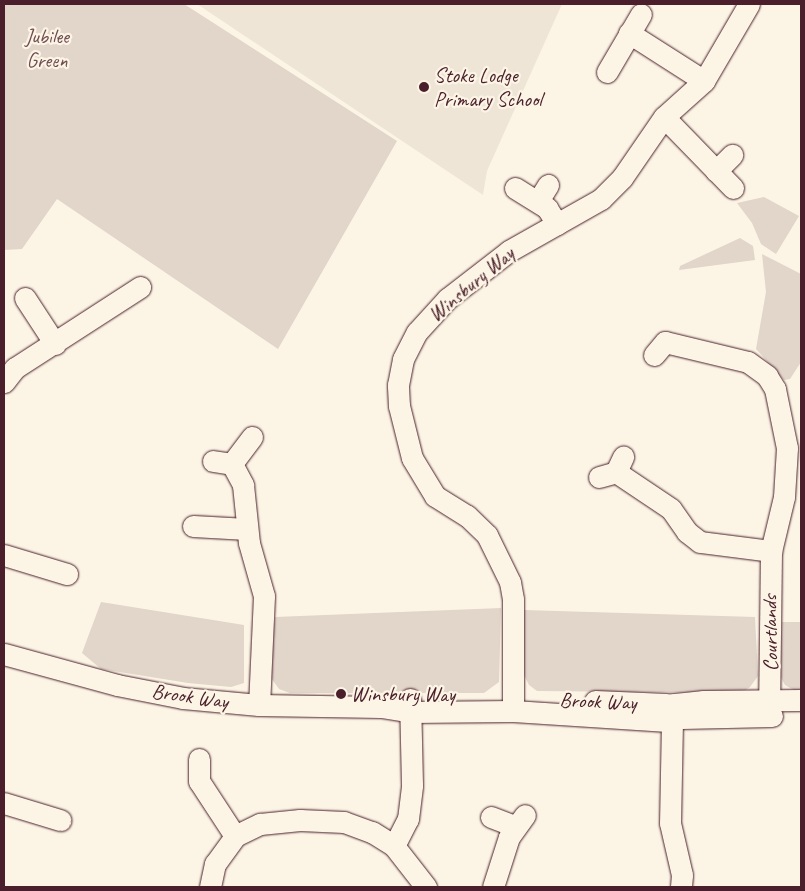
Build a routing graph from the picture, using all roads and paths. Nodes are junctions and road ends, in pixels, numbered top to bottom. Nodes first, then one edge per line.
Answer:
1 (748, 4) edge
2 (641, 14) dead end
3 (629, 33) junction
4 (607, 72) dead end
5 (704, 80) junction
6 (664, 117) junction
7 (732, 155) dead end
8 (716, 171) junction
9 (515, 188) dead end
10 (733, 188) dead end
11 (557, 224) junction
12 (140, 287) dead end
13 (25, 298) dead end
14 (660, 342) dead end
15 (54, 344) junction
16 (4, 382) edge
17 (252, 436) dead end
18 (794, 447) edge
19 (613, 469) dead end
20 (193, 526) dead end
21 (247, 529) junction
22 (771, 551) junction
23 (4, 555) edge
24 (67, 574) dead end
25 (4, 654) edge
26 (801, 700) edge
27 (513, 704) junction
28 (259, 705) junction
29 (411, 705) junction
30 (770, 708) junction
31 (671, 713) junction
32 (801, 715) edge
33 (199, 759) dead end
34 (4, 803) edge
35 (491, 817) dead end
36 (60, 820) dead end
37 (235, 836) junction
38 (394, 846) junction
39 (210, 887) edge
40 (426, 887) edge
41 (493, 887) edge
42 (681, 887) edge

1 - 5 street, Winsbury Way
2 - 3 street
3 - 4 street
3 - 5 street
5 - 6 street, Winsbury Way
6 - 8 street
6 - 11 street, Winsbury Way
7 - 8 street
8 - 10 street
9 - 11 street
11 - 27 street, Winsbury Way
12 - 15 street
13 - 15 street
14 - 18 street, Courtlands
15 - 16 street
17 - 21 street
18 - 22 street, Courtlands
19 - 22 street
20 - 21 street
21 - 28 street
22 - 30 street, Courtlands
23 - 24 street
25 - 28 street, Brook Way
26 - 30 street, Brook Way
27 - 29 street, Brook Way
27 - 31 street, Brook Way
28 - 29 street, Brook Way
29 - 38 street
30 - 31 street, Brook Way
30 - 32 street, Brook Way
31 - 42 street
33 - 37 street
34 - 36 street
35 - 41 street
37 - 38 street
37 - 39 street
38 - 40 street

